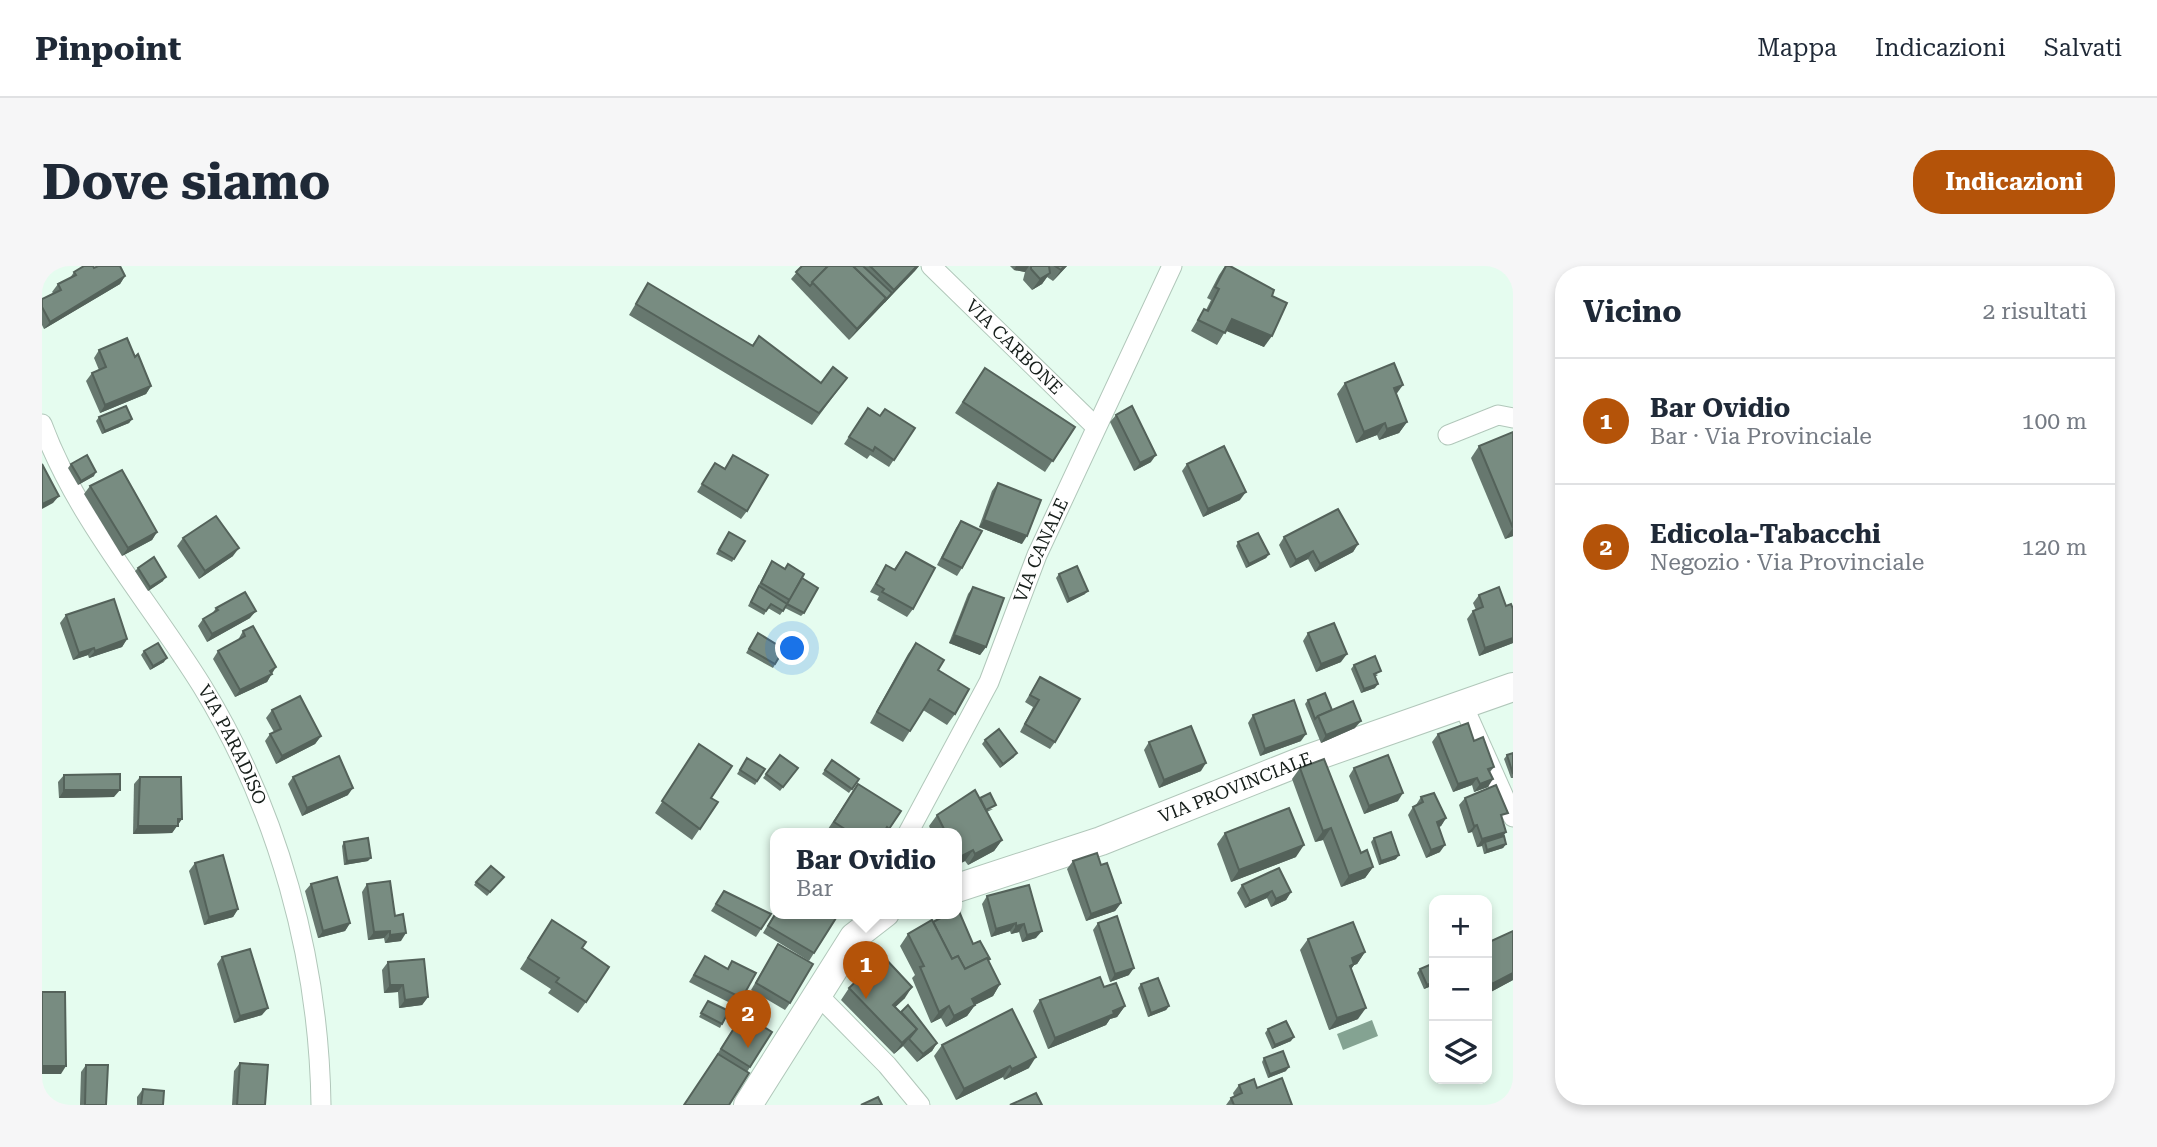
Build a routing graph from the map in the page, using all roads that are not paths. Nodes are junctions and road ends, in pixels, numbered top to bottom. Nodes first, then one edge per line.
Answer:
1 (931, 266) edge
2 (1172, 266) edge
3 (1513, 418) edge
4 (42, 424) edge
5 (1096, 427) junction
6 (1448, 435) dead end
7 (1513, 687) edge
8 (1463, 705) junction
9 (1513, 817) edge
10 (911, 828) edge
11 (962, 886) edge
12 (877, 919) edge
13 (817, 994) junction
14 (321, 1105) edge
15 (748, 1105) edge
16 (920, 1105) edge

1 - 5 street, VIA CARBONE
2 - 5 street, VIA CANALE
3 - 6 street
4 - 14 street, VIA PARADISO
5 - 10 street, VIA CANALE
7 - 8 street, VIA PROVINCIALE
8 - 9 street
8 - 11 street, VIA PROVINCIALE
12 - 13 street
13 - 15 street
13 - 16 street

